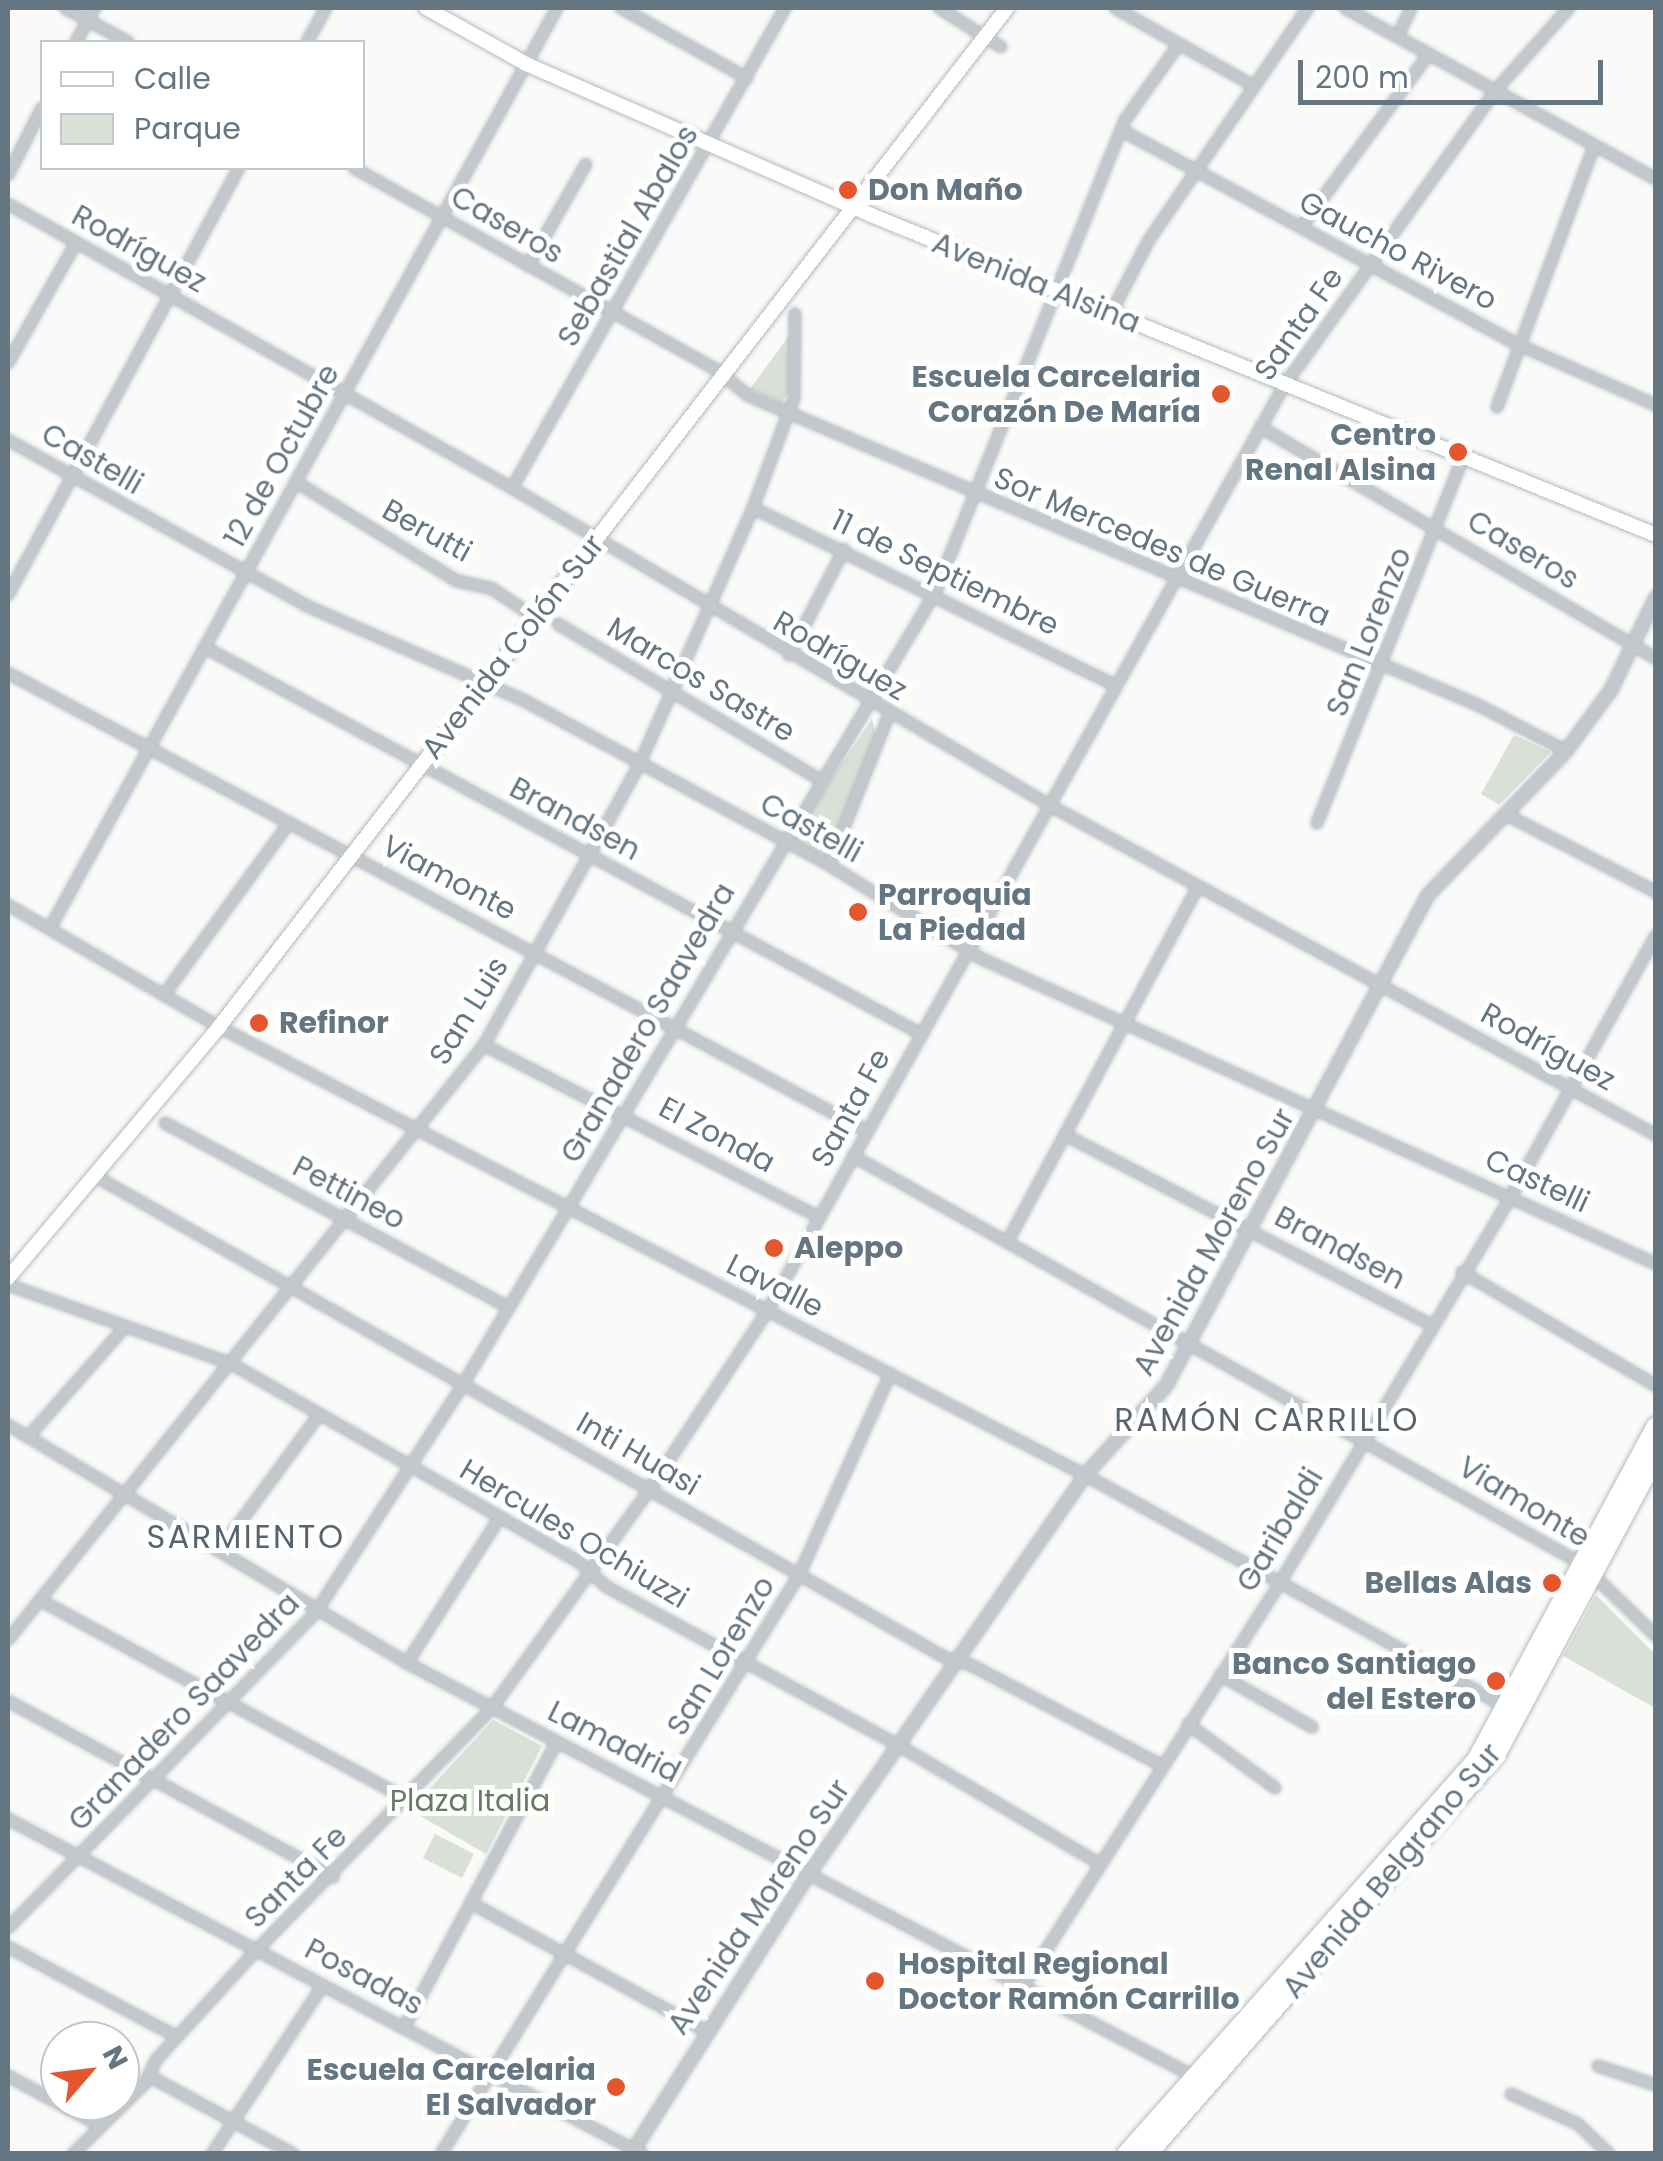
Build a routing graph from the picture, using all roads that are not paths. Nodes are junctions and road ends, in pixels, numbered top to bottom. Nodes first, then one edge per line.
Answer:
1 (65, 8) edge
2 (94, 8) edge
3 (326, 8) edge
4 (426, 8) edge
5 (557, 8) edge
6 (621, 8) edge
7 (786, 8) edge
8 (939, 8) edge
9 (1007, 8) edge
10 (1116, 8) edge
11 (1308, 8) edge
12 (1345, 8) edge
13 (1411, 8) edge
14 (1569, 8) edge
15 (88, 20) junction
16 (986, 34) junction
17 (1398, 36) junction
18 (77, 40) edge
19 (124, 40) edge
20 (308, 40) edge
21 (1179, 44) junction
22 (1002, 47) dead end
23 (1429, 54) junction
24 (526, 64) junction
25 (747, 78) junction
26 (1254, 86) junction
27 (1494, 91) junction
28 (40, 112) edge
29 (1121, 130) junction
30 (710, 144) junction
31 (1594, 146) junction
32 (586, 164) dead end
33 (238, 170) edge
34 (358, 170) edge
35 (1196, 170) junction
36 (8, 176) edge
37 (1656, 179) edge
38 (8, 204) edge
39 (853, 207) junction
40 (442, 216) junction
41 (1302, 226) junction
42 (76, 242) junction
43 (528, 266) junction
44 (1370, 266) junction
45 (1055, 290) junction
46 (170, 296) junction
47 (795, 314) dead end
48 (1111, 314) junction
49 (614, 315) junction
50 (1519, 345) junction
51 (8, 362) edge
52 (722, 376) junction
53 (1284, 386) junction
54 (737, 389) joint
55 (346, 393) junction
56 (1656, 405) edge
57 (1497, 407) dead end
58 (789, 414) junction
59 (1260, 427) junction
60 (8, 440) edge
61 (1462, 458) junction
62 (70, 477) junction
63 (296, 482) junction
64 (512, 488) junction
65 (976, 494) junction
66 (753, 508) junction
67 (1438, 527) junction
68 (1656, 535) edge
69 (598, 539) junction
70 (844, 550) junction
71 (246, 573) junction
72 (1174, 580) junction
73 (935, 593) junction
74 (8, 595) edge
75 (1656, 597) edge
76 (709, 608) junction
77 (536, 618) junction
78 (558, 624) dead end
79 (1634, 646) junction
80 (206, 648) junction
81 (789, 655) junction
82 (1656, 658) edge
83 (1382, 669) junction
84 (8, 673) edge
85 (484, 683) junction
86 (1114, 686) junction
87 (672, 692) junction
88 (870, 703) junction
89 (890, 714) junction
90 (150, 750) junction
91 (1566, 751) junction
92 (640, 763) junction
93 (419, 768) junction
94 (818, 779) junction
95 (1049, 805) junction
96 (1504, 814) junction
97 (289, 823) junction
98 (1317, 823) dead end
99 (784, 842) junction
100 (589, 854) junction
101 (351, 855) junction
102 (829, 866) junction
103 (1198, 886) junction
104 (1656, 892) edge
105 (8, 906) edge
106 (50, 928) junction
107 (730, 932) junction
108 (1656, 936) edge
109 (969, 949) junction
110 (536, 952) junction
111 (1381, 985) junction
112 (164, 995) junction
113 (1124, 1023) junction
114 (218, 1026) junction
115 (675, 1028) junction
116 (921, 1034) junction
117 (484, 1044) junction
118 (1571, 1088) junction
119 (1316, 1109) junction
120 (624, 1117) junction
121 (165, 1123) dead end
122 (417, 1129) junction
123 (867, 1131) junction
124 (1065, 1135) junction
125 (1656, 1135) edge
126 (853, 1156) junction
127 (95, 1176) junction
128 (1511, 1196) junction
129 (568, 1207) junction
130 (819, 1217) junction
131 (345, 1219) junction
132 (1252, 1229) junction
133 (1009, 1238) junction
134 (1656, 1264) edge
135 (1462, 1272) junction
136 (8, 1281) edge
137 (290, 1286) junction
138 (508, 1307) junction
139 (768, 1310) junction
140 (1431, 1325) junction
141 (124, 1328) junction
142 (1192, 1341) junction
143 (230, 1363) junction
144 (890, 1374) junction
145 (464, 1383) junction
146 (1656, 1386) edge
147 (318, 1415) junction
148 (8, 1424) edge
149 (1656, 1426) edge
150 (28, 1437) junction
151 (1364, 1437) junction
152 (1656, 1458) edge
153 (411, 1467) junction
154 (1085, 1476) junction
155 (125, 1490) junction
156 (650, 1490) junction
157 (500, 1517) junction
158 (219, 1551) junction
159 (1587, 1568) junction
160 (591, 1573) junction
161 (799, 1575) junction
162 (1280, 1581) junction
163 (40, 1600) junction
164 (316, 1612) junction
165 (1656, 1636) edge
166 (8, 1640) edge
167 (956, 1660) junction
168 (747, 1663) junction
169 (407, 1664) junction
170 (1220, 1674) junction
171 (8, 1701) edge
172 (231, 1702) junction
173 (492, 1708) junction
174 (1511, 1711) junction
175 (1188, 1724) junction
176 (1312, 1726) dead end
177 (556, 1742) junction
178 (898, 1745) junction
179 (1161, 1765) junction
180 (157, 1780) junction
181 (1276, 1788) dead end
182 (666, 1796) junction
183 (408, 1799) junction
184 (8, 1819) edge
185 (80, 1858) junction
186 (1098, 1863) junction
187 (809, 1874) junction
188 (334, 1877) junction
189 (470, 1903) junction
190 (8, 1928) edge
191 (8, 1947) edge
192 (258, 1949) junction
193 (565, 1954) junction
194 (323, 1984) junction
195 (1024, 1985) junction
196 (404, 2028) junction
197 (706, 2031) junction
198 (176, 2038) junction
199 (1598, 2066) dead end
200 (489, 2073) junction
201 (8, 2076) edge
202 (149, 2076) junction
203 (1202, 2081) junction
204 (1656, 2085) edge
205 (1511, 2094) dead end
206 (233, 2123) junction
207 (101, 2126) junction
208 (636, 2152) edge
209 (74, 2154) edge
210 (212, 2154) edge
211 (293, 2154) edge
212 (441, 2154) edge
213 (1126, 2154) edge
214 (1148, 2154) edge
215 (1609, 2154) edge

1 - 15 street
2 - 15 street
3 - 20 street
4 - 24 main road, Avenida Alsina
5 - 24 street, 12 de Octubre
6 - 25 street
7 - 25 street, Sebastial Abalos
8 - 16 street
9 - 16 main road, Avenida Colón Sur
10 - 21 street
11 - 26 street
12 - 17 street
13 - 17 street
14 - 27 street, Santa Fe
15 - 18 street
15 - 19 street
16 - 22 street
16 - 39 main road, Avenida Colón Sur
17 - 23 street
21 - 26 street
21 - 29 street, Granadero Saavedra
23 - 27 street
23 - 41 street
24 - 30 main road, Avenida Alsina
24 - 40 street, 12 de Octubre
25 - 30 street, Sebastial Abalos
26 - 35 street
27 - 31 street
27 - 44 street, Santa Fe
28 - 36 street
29 - 35 street, Gaucho Rivero
29 - 45 street, Granadero Saavedra
30 - 39 main road, Avenida Alsina
30 - 49 street, Sebastial Abalos
31 - 37 street
31 - 50 street
32 - 43 street
33 - 46 street
34 - 40 street, Caseros
35 - 41 street, Gaucho Rivero
35 - 48 street
38 - 42 street, Rodríguez
39 - 45 main road, Avenida Alsina
39 - 52 main road, Avenida Colón Sur
40 - 43 street, Caseros
40 - 55 street, 12 de Octubre
41 - 44 street, Gaucho Rivero
42 - 46 street, Rodríguez
42 - 51 street
43 - 49 street, Caseros
44 - 50 street, Gaucho Rivero
44 - 53 street, Santa Fe
45 - 48 main road, Avenida Alsina
45 - 65 street, Granadero Saavedra
46 - 55 street, Rodríguez
46 - 62 street
47 - 58 street, San Luis
48 - 53 main road, Avenida Alsina
49 - 52 street, Caseros
49 - 64 street, Sebastial Abalos
50 - 56 street, Gaucho Rivero
50 - 57 street
52 - 54 street, Caseros
52 - 69 main road, Avenida Colón Sur
53 - 59 street, Santa Fe
53 - 61 main road, Avenida Alsina
54 - 58 street, Sor Mercedes de Guerra
55 - 63 street, 12 de Octubre
55 - 64 street, Rodríguez
58 - 65 street, Sor Mercedes de Guerra
58 - 66 street, San Luis
59 - 67 street, Caseros
59 - 72 street, Santa Fe
60 - 62 street, Castelli
61 - 67 street, San Lorenzo
61 - 68 main road, Avenida Alsina
62 - 71 street, Castelli
62 - 74 street
63 - 71 street, 12 de Octubre
63 - 77 street, Berutti
64 - 69 street, Rodríguez
65 - 72 street, Sor Mercedes de Guerra
65 - 73 street, Granadero Saavedra
66 - 70 street, 11 de Septiembre
66 - 76 street, San Luis
67 - 79 street, Caseros
67 - 83 street, San Lorenzo
69 - 76 street, Rodríguez
69 - 77 main road, Avenida Colón Sur
70 - 73 street, 11 de Septiembre
70 - 81 street
71 - 80 street, 12 de Octubre
71 - 85 street, Castelli
72 - 83 street, Sor Mercedes de Guerra
72 - 86 street, Santa Fe
73 - 86 street, 11 de Septiembre
73 - 88 street, Granadero Saavedra
75 - 79 street, Avenida Moreno Sur
76 - 81 street, Rodríguez
76 - 87 street, San Luis
77 - 85 main road, Avenida Colón Sur
78 - 87 street, Marcos Sastre
79 - 82 street, Caseros
79 - 91 street, Avenida Moreno Sur
80 - 90 street, 12 de Octubre
80 - 93 street, Brandsen
81 - 88 street, Rodríguez
83 - 91 street, Sor Mercedes de Guerra
83 - 98 street, San Lorenzo
84 - 90 street, Viamonte
85 - 92 street, Castelli
85 - 93 main road, Avenida Colón Sur
86 - 95 street, Santa Fe
87 - 92 street, San Luis
87 - 94 street, Marcos Sastre
88 - 89 street, Rodríguez
88 - 94 street, Granadero Saavedra
89 - 95 street, Rodríguez
89 - 102 street
90 - 97 street, Viamonte
90 - 106 street, 12 de Octubre
91 - 96 street, Avenida Moreno Sur
92 - 99 street, Castelli
92 - 100 street, San Luis
93 - 100 street, Brandsen
93 - 101 main road, Avenida Colón Sur
94 - 99 street, Granadero Saavedra
95 - 103 street, Rodríguez
95 - 109 street, Santa Fe
96 - 104 street
96 - 111 street, Avenida Moreno Sur
97 - 101 street, Viamonte
97 - 112 street
99 - 102 street, Castelli
99 - 107 street, Granadero Saavedra
100 - 107 street, Brandsen
100 - 110 street, San Luis
101 - 110 street, Viamonte
101 - 114 main road, Avenida Colón Sur
102 - 109 street, Castelli
103 - 111 street, Rodríguez
103 - 113 street
105 - 106 street, Lavalle
106 - 112 street, Lavalle
107 - 115 street, Granadero Saavedra
107 - 116 street, Brandsen
108 - 118 street, Garibaldi
109 - 113 street, Castelli
109 - 116 street, Santa Fe
110 - 115 street, Viamonte
110 - 117 street, San Luis
111 - 118 street, Rodríguez
111 - 119 street, Avenida Moreno Sur
112 - 114 street, Lavalle
113 - 119 street, Castelli
113 - 124 street
114 - 122 street, Lavalle
114 - 127 main road, Avenida Colón Sur
115 - 120 street, Granadero Saavedra
115 - 123 street, Viamonte
116 - 123 street, Santa Fe
117 - 120 street, El Zonda
117 - 122 street, San Luis
118 - 125 street, Rodríguez
118 - 128 street, Garibaldi
119 - 128 street, Castelli
119 - 132 street, Avenida Moreno Sur
120 - 129 street, Granadero Saavedra
120 - 130 street, El Zonda
121 - 131 street, Pettineo
122 - 129 street, Lavalle
122 - 131 street, San Luis
123 - 126 street, Santa Fe
124 - 132 street, Brandsen
124 - 133 street
126 - 130 street, Santa Fe
126 - 133 street, Viamonte
127 - 136 main road, Avenida Colón Sur
127 - 137 street, Inti Huasi
128 - 134 street, Castelli
128 - 135 street, Garibaldi
129 - 138 street, Granadero Saavedra
129 - 139 street, Lavalle
130 - 139 street, Santa Fe
131 - 137 street, San Luis
131 - 138 street, Pettineo
132 - 140 street, Brandsen
132 - 142 street, Avenida Moreno Sur
133 - 142 street, Viamonte
135 - 140 street, Garibaldi
135 - 146 street
136 - 141 street, Hercules Ochiuzzi
137 - 143 street, San Luis
137 - 145 street, Inti Huasi
138 - 145 street, Granadero Saavedra
139 - 144 street, Lavalle
139 - 156 street, Santa Fe
140 - 151 street, Garibaldi
141 - 143 street, Hercules Ochiuzzi
141 - 150 street
142 - 151 street, Viamonte
142 - 154 street, Avenida Moreno Sur
143 - 147 street, Hercules Ochiuzzi
143 - 155 street, San Luis
144 - 154 street, Lavalle
144 - 161 street, San Lorenzo
145 - 153 street, Granadero Saavedra
145 - 156 street, Inti Huasi
147 - 153 street, Hercules Ochiuzzi
147 - 158 street
148 - 150 street, Lamadrid
149 - 159 highway, Avenida Belgrano Sur
150 - 155 street, Lamadrid
151 - 159 street, Viamonte
151 - 162 street, Garibaldi
152 - 159 highway, Avenida Belgrano Sur
153 - 157 street, Hercules Ochiuzzi
153 - 164 street, Granadero Saavedra
154 - 162 street, Lavalle
154 - 167 street, Avenida Moreno Sur
155 - 158 street, Lamadrid
155 - 163 street, San Luis
156 - 160 street, Santa Fe
156 - 161 street, Inti Huasi
157 - 160 street, Hercules Ochiuzzi
157 - 169 street
158 - 164 street, Lamadrid
159 - 165 street, Viamonte
159 - 174 highway, Avenida Belgrano Sur
160 - 168 street, Hercules Ochiuzzi
160 - 173 street, Santa Fe
161 - 167 street, Inti Huasi
161 - 168 street, San Lorenzo
162 - 170 street, Garibaldi
162 - 174 street, Lavalle
163 - 166 street, San Luis
163 - 172 street
164 - 169 street, Lamadrid
164 - 172 street, Granadero Saavedra
167 - 178 street, Avenida Moreno Sur
167 - 179 street, Inti Huasi
168 - 178 street, Hercules Ochiuzzi
168 - 182 street, San Lorenzo
169 - 173 street, Lamadrid
170 - 175 street, Garibaldi
170 - 176 street
171 - 180 street
172 - 180 street, Granadero Saavedra
172 - 183 street
173 - 177 street, Lamadrid
173 - 183 street, Santa Fe
174 - 203 highway, Avenida Belgrano Sur
175 - 179 street, Garibaldi
175 - 181 street
177 - 182 street, Lamadrid
177 - 189 street
178 - 186 street, Hercules Ochiuzzi
178 - 187 street, Avenida Moreno Sur
179 - 186 street, Garibaldi
180 - 185 street, Granadero Saavedra
180 - 188 street
182 - 187 street, Lamadrid
182 - 193 street, San Lorenzo
183 - 188 street, Santa Fe
184 - 185 street, Posadas
185 - 190 street, Granadero Saavedra
185 - 192 street, Posadas
186 - 195 street, Garibaldi
187 - 195 street, Lamadrid
187 - 197 street, Avenida Moreno Sur
188 - 192 street, Santa Fe
189 - 193 street
189 - 196 street
191 - 198 street
192 - 194 street, Posadas
192 - 198 street, Santa Fe
193 - 197 street
193 - 200 street, San Lorenzo
194 - 196 street, Posadas
194 - 206 street
195 - 203 street, Lamadrid
196 - 200 street, Posadas
197 - 208 street, Avenida Moreno Sur
198 - 202 street, Santa Fe
199 - 204 street
200 - 208 street, Posadas
200 - 212 street, San Lorenzo
201 - 207 street
202 - 206 street
202 - 207 street, Santa Fe
203 - 213 highway, Avenida Belgrano Sur
203 - 214 highway, Avenida Belgrano Sur
205 - 215 street
206 - 210 street
206 - 211 street
207 - 209 street, Santa Fe

